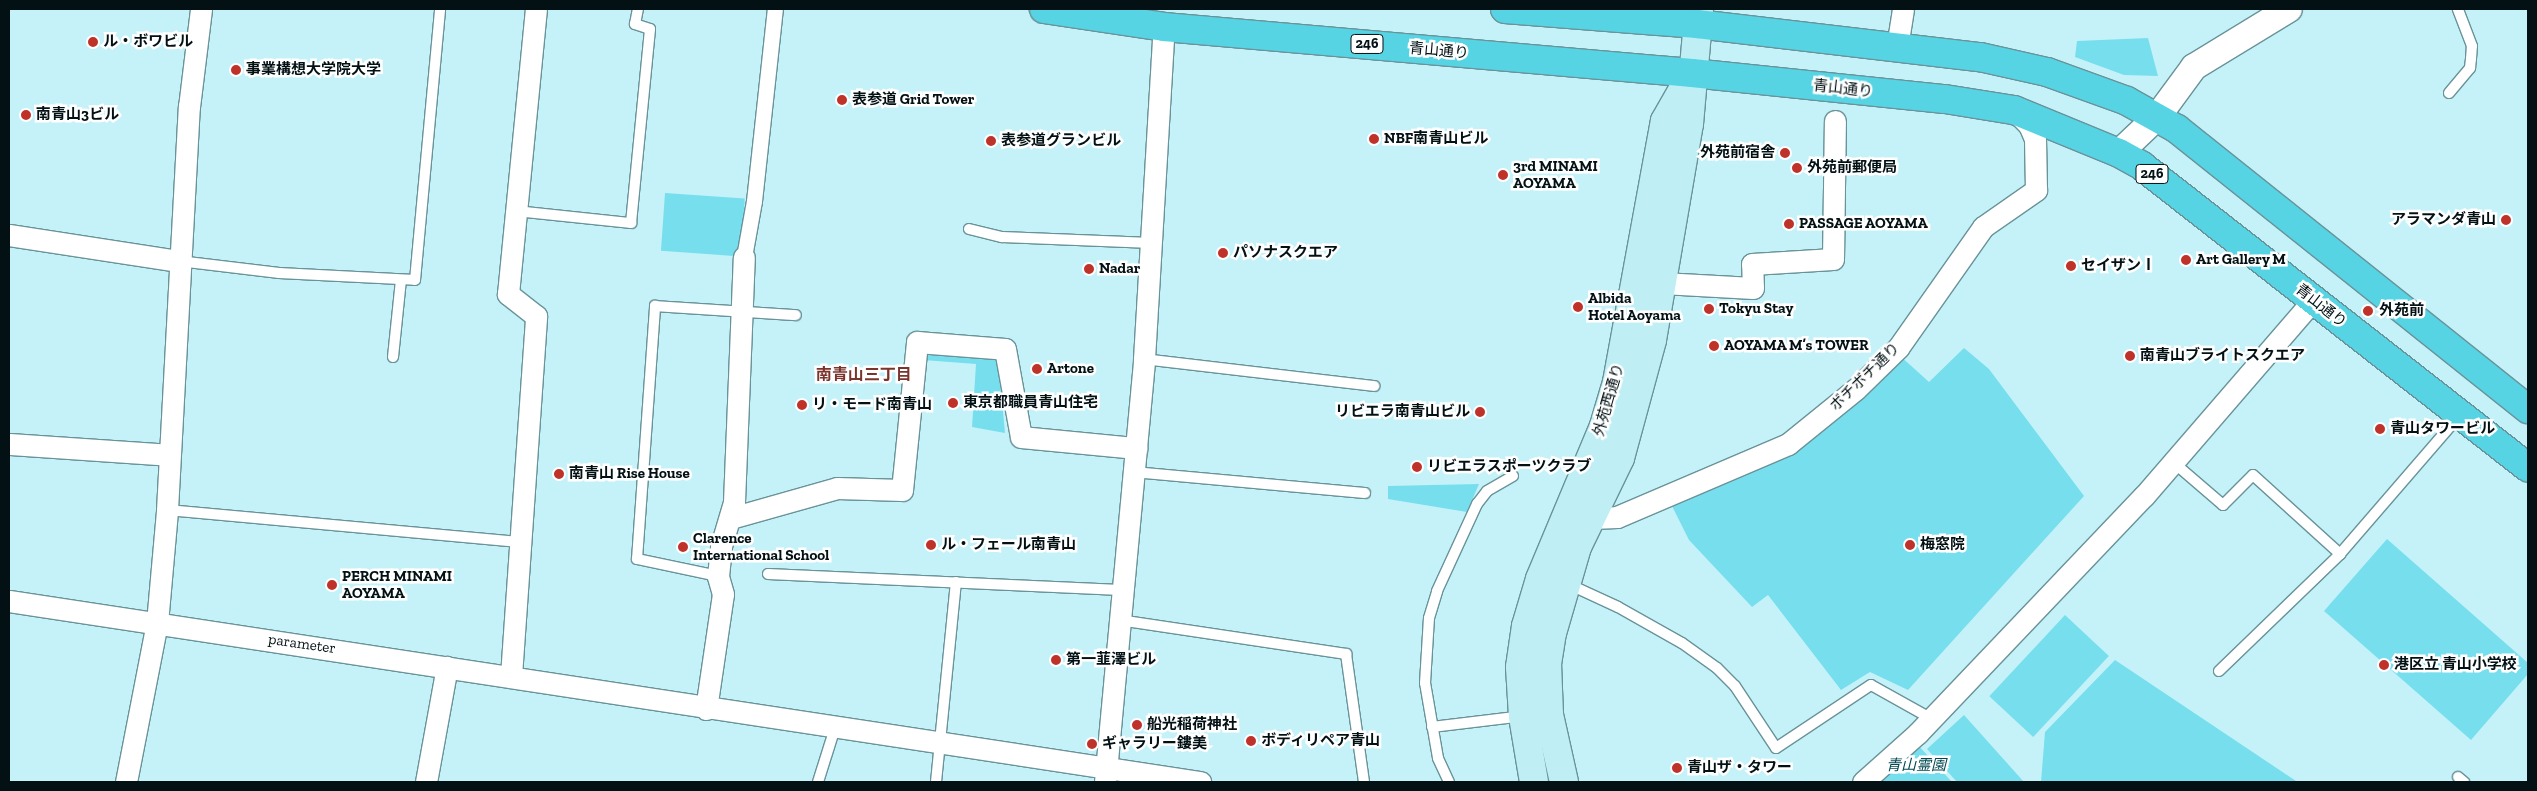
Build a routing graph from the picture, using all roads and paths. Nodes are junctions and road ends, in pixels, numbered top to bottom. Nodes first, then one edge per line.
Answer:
1 (201, 9) edge
2 (440, 9) edge
3 (536, 9) edge
4 (638, 9) edge
5 (775, 9) edge
6 (1044, 9) edge
7 (1505, 9) edge
8 (1902, 9) edge
9 (2289, 9) edge
10 (2458, 9) edge
11 (1698, 16) edge
12 (1164, 27) junction
13 (1897, 47) junction
14 (1692, 73) junction
15 (2449, 94) dead end
16 (2014, 110) junction
17 (2158, 116) junction
18 (1835, 121) dead end
19 (2119, 153) junction
20 (516, 211) junction
21 (968, 229) dead end
22 (9, 235) edge
23 (1152, 243) junction
24 (744, 257) joint
25 (179, 261) junction
26 (401, 280) junction
27 (1662, 283) junction
28 (2313, 300) junction
29 (741, 313) junction
30 (796, 315) dead end
31 (393, 357) dead end
32 (1144, 359) junction
33 (1374, 386) dead end
34 (2528, 409) edge
35 (2461, 415) junction
36 (9, 444) edge
37 (1136, 448) junction
38 (169, 455) junction
39 (2173, 462) junction
40 (2528, 468) edge
41 (1133, 472) junction
42 (1512, 476) dead end
43 (1366, 493) dead end
44 (167, 510) junction
45 (732, 518) junction
46 (1592, 518) junction
47 (520, 542) junction
48 (2340, 554) junction
49 (768, 574) dead end
50 (718, 576) junction
51 (956, 582) junction
52 (1566, 583) junction
53 (1121, 590) junction
54 (9, 601) edge
55 (1118, 620) junction
56 (157, 623) junction
57 (447, 667) junction
58 (2219, 670) dead end
59 (511, 676) junction
60 (706, 709) junction
61 (1523, 716) junction
62 (1932, 719) junction
63 (1432, 727) junction
64 (835, 728) junction
65 (940, 744) junction
66 (1106, 775) edge
67 (126, 782) edge
68 (426, 782) edge
69 (818, 782) edge
70 (936, 782) edge
71 (1200, 782) edge
72 (1364, 782) edge
73 (1448, 782) edge
74 (1534, 782) edge
75 (1564, 782) edge
76 (1863, 782) edge

1 - 25 street
2 - 26 lane
3 - 20 street
4 - 20 lane
5 - 24 street
6 - 12 highway, 青山通り / 246
7 - 11 highway
8 - 13 street
9 - 17 street
10 - 15 lane
11 - 13 highway
11 - 14 main road, 外苑西通り
12 - 14 highway, 青山通り / 246
12 - 23 street
13 - 17 highway
14 - 16 highway, 青山通り / 246
14 - 27 main road, 外苑西通り
14 - 61 main road, 外苑西通り
16 - 19 highway, 青山通り / 246
16 - 46 street, ボチボチ通り
17 - 19 street
17 - 34 highway
18 - 27 street
19 - 28 highway, 青山通り / 246
20 - 47 street
21 - 23 lane
22 - 25 street
23 - 32 street
24 - 29 street
25 - 26 lane
25 - 38 street
26 - 31 lane
27 - 46 main road, 外苑西通り
28 - 35 highway, 青山通り / 246
28 - 39 street
29 - 30 lane
29 - 45 street
29 - 50 lane
32 - 33 lane
32 - 37 street
35 - 40 highway, 青山通り / 246
35 - 48 lane
36 - 38 street
37 - 41 street
37 - 45 street
38 - 44 street
39 - 48 lane
39 - 62 street
41 - 43 lane
41 - 53 street
42 - 63 lane
44 - 47 lane
44 - 56 street
45 - 50 street
46 - 52 main road, 外苑西通り
47 - 59 street
48 - 58 lane
49 - 51 lane
50 - 60 street
51 - 53 lane
51 - 65 lane
52 - 62 lane
52 - 75 main road, 外苑西通り
53 - 55 street
54 - 56 street, parameter
55 - 66 street
55 - 72 lane
56 - 57 street, parameter
56 - 67 street
57 - 59 street, parameter
57 - 68 street
59 - 60 street, parameter
60 - 64 street, parameter
61 - 63 lane
61 - 74 main road, 外苑西通り
62 - 76 street
63 - 73 lane
64 - 65 street, parameter
64 - 69 lane
65 - 66 street, parameter
65 - 70 lane
66 - 71 street, parameter

